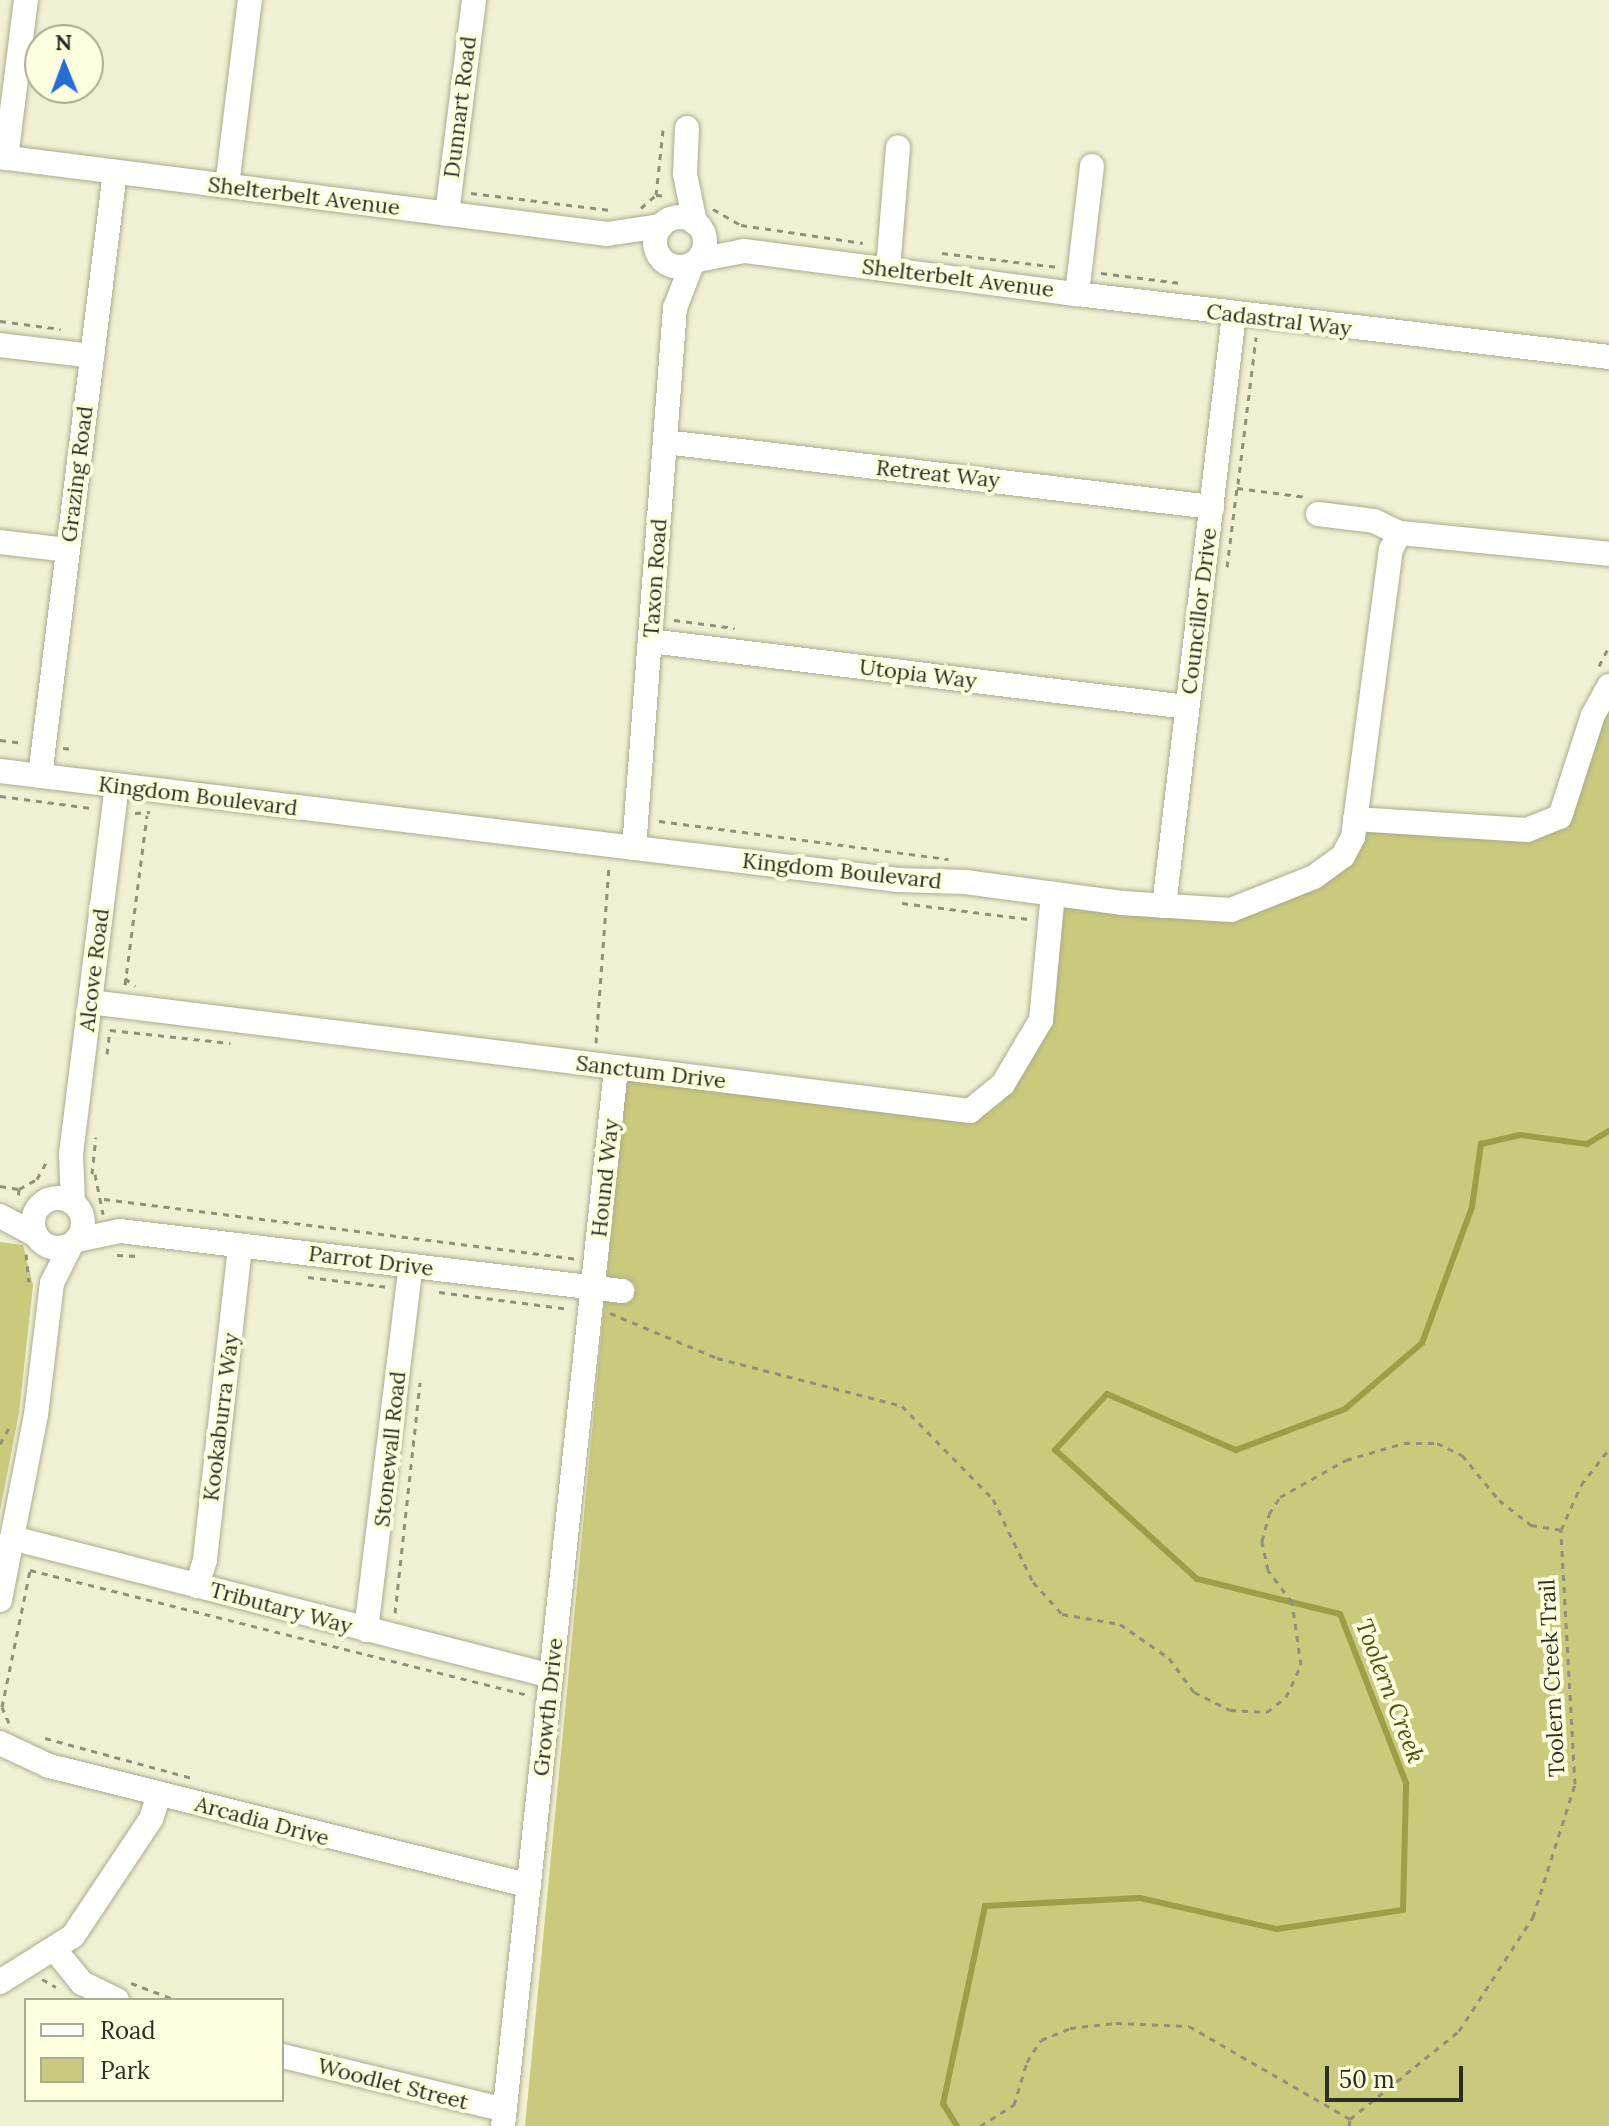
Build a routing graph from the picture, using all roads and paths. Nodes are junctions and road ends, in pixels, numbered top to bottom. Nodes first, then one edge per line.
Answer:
1 (26, 0) edge
2 (250, 0) edge
3 (474, 0) edge
4 (687, 128) dead end
5 (898, 147) dead end
6 (3, 158) edge
7 (1092, 166) dead end
8 (115, 172) junction
9 (685, 174) junction
10 (227, 186) junction
11 (447, 214) junction
12 (701, 219) junction
13 (663, 224) junction
14 (607, 234) junction
15 (744, 251) junction
16 (937, 253) dead end
17 (660, 258) junction
18 (889, 258) junction
19 (695, 262) junction
20 (1078, 282) junction
21 (1183, 283) dead end
22 (675, 308) junction
23 (1234, 315) junction
24 (0, 321) edge
25 (76, 331) dead end
26 (0, 345) edge
27 (92, 356) junction
28 (1609, 357) edge
29 (665, 442) junction
30 (1316, 506) joint
31 (1212, 507) junction
32 (1400, 533) junction
33 (0, 542) edge
34 (68, 550) junction
35 (1609, 554) edge
36 (1226, 577) dead end
37 (650, 641) junction
38 (1609, 646) edge
39 (1603, 678) edge
40 (1187, 707) junction
41 (27, 731) dead end
42 (25, 743) dead end
43 (0, 771) edge
44 (40, 776) junction
45 (117, 786) junction
46 (1355, 819) junction
47 (658, 820) dead end
48 (634, 848) junction
49 (963, 861) dead end
50 (609, 866) dead end
51 (1053, 894) junction
52 (1164, 906) junction
53 (90, 1002) junction
54 (596, 1043) dead end
55 (616, 1068) junction
56 (71, 1154) junction
57 (0, 1186) edge
58 (104, 1199) dead end
59 (77, 1207) junction
60 (21, 1208) edge
61 (120, 1231) junction
62 (32, 1241) junction
63 (74, 1243) junction
64 (240, 1246) junction
65 (109, 1254) dead end
66 (145, 1257) dead end
67 (578, 1258) dead end
68 (302, 1276) dead end
69 (409, 1278) junction
70 (41, 1284) junction
71 (593, 1287) junction
72 (622, 1291) dead end
73 (591, 1312) junction
74 (421, 1370) dead end
75 (15, 1416) dead end
76 (0, 1444) edge
77 (1609, 1449) edge
78 (1561, 1530) junction
79 (12, 1538) junction
80 (197, 1586) junction
81 (0, 1600) edge
82 (394, 1621) dead end
83 (366, 1630) junction
84 (551, 1676) junction
85 (532, 1696) dead end
86 (5, 1727) edge
87 (43, 1738) dead end
88 (197, 1779) dead end
89 (159, 1794) junction
90 (529, 1886) junction
91 (62, 1958) junction
92 (0, 1982) edge
93 (32, 1985) dead end
94 (120, 1989) edge
95 (166, 1998) edge
96 (284, 2057) edge
97 (504, 2118) edge
98 (1350, 2119) junction
99 (980, 2126) edge
100 (1349, 2126) edge

1 - 6 street
2 - 10 street
3 - 11 street, Dunnart Road
4 - 9 street
5 - 18 street
6 - 8 street, Shelterbelt Avenue
7 - 20 street
8 - 10 street, Shelterbelt Avenue
8 - 27 street, Grazing Road
9 - 12 street
9 - 13 street
10 - 11 street, Shelterbelt Avenue
11 - 14 street, Shelterbelt Avenue
12 - 13 street
12 - 15 street, Shelterbelt Avenue
12 - 18 path
12 - 19 street
13 - 14 street, Shelterbelt Avenue
13 - 17 street
14 - 17 street, Shelterbelt Avenue
15 - 18 street, Shelterbelt Avenue
15 - 19 street, Shelterbelt Avenue
16 - 20 path
17 - 19 street
17 - 22 street
18 - 20 street, Shelterbelt Avenue
19 - 22 street
20 - 21 path
20 - 23 street, Cadastral Way
22 - 29 street, Taxon Road
23 - 28 street, Cadastral Way
23 - 31 street, Councillor Drive
24 - 25 path
26 - 27 street
27 - 34 street, Grazing Road
29 - 31 street, Retreat Way
29 - 37 street, Taxon Road
30 - 32 street
30 - 36 path
31 - 40 street, Councillor Drive
32 - 35 street
32 - 46 street, Kingdom Boulevard
33 - 34 street
34 - 44 street, Grazing Road
37 - 40 street, Utopia Way
37 - 48 street, Taxon Road
38 - 39 path
39 - 46 street
40 - 52 street, Councillor Drive
41 - 42 path
43 - 44 street, Kingdom Boulevard
44 - 45 street, Kingdom Boulevard
45 - 48 street, Kingdom Boulevard
45 - 53 street, Alcove Road
46 - 52 street, Kingdom Boulevard
47 - 49 path
48 - 51 street, Kingdom Boulevard
50 - 54 path
51 - 52 street, Kingdom Boulevard
51 - 55 street, Sanctum Drive
53 - 55 street, Sanctum Drive
53 - 56 street, Alcove Road
55 - 71 street, Hound Way
56 - 59 street, Alcove Road
56 - 60 street, Alcove Road
57 - 60 path
58 - 67 path
59 - 60 street
59 - 61 street, Parrot Drive
59 - 63 street, Alcove Road
60 - 62 street
60 - 62 street
61 - 63 street, Parrot Drive
61 - 64 street, Parrot Drive
62 - 63 street, Parrot Drive
62 - 70 street
62 - 70 path
63 - 70 street, Alcove Road
64 - 69 street, Parrot Drive
64 - 80 street, Kookaburra Way
65 - 66 path
68 - 69 path
69 - 71 street, Parrot Drive
69 - 73 path
69 - 83 street, Stonewall Road
70 - 79 street
71 - 72 street, Parrot Drive
71 - 73 street, Growth Drive
73 - 78 path
73 - 84 street, Growth Drive
74 - 82 path
75 - 76 path
77 - 78 path, Toolern Creek Trail
78 - 98 path, Toolern Creek Trail
79 - 80 street, Tributary Way
79 - 81 street
80 - 83 street, Tributary Way
83 - 84 street, Tributary Way
84 - 90 street, Growth Drive
85 - 86 path
86 - 89 street, Arcadia Drive
87 - 88 path
89 - 90 street, Arcadia Drive
89 - 91 street
90 - 97 street, Growth Drive
91 - 92 street
91 - 93 path
91 - 94 street
94 - 95 path
96 - 97 street, Woodlet Street
98 - 99 path
98 - 100 path

